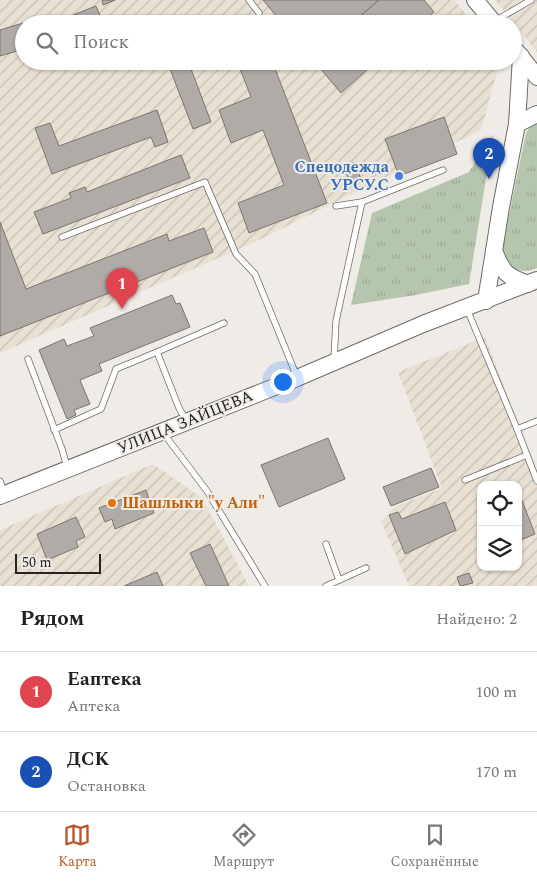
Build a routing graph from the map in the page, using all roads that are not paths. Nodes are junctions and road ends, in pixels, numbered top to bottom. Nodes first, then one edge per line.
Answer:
1 (249, 0) edge
2 (475, 0) edge
3 (531, 0) edge
4 (259, 13) dead end
5 (487, 15) edge
6 (507, 15) edge
7 (522, 58) edge
8 (517, 70) edge
9 (537, 77) edge
10 (537, 114) edge
11 (518, 124) junction
12 (443, 170) dead end
13 (362, 202) junction
14 (336, 206) dead end
15 (62, 237) dead end
16 (494, 251) junction
17 (532, 282) edge
18 (486, 301) junction
19 (466, 307) junction
20 (224, 323) dead end
21 (157, 352) junction
22 (28, 359) dead end
23 (334, 362) junction
24 (297, 378) junction
25 (537, 421) edge
26 (187, 422) junction
27 (517, 429) junction
28 (54, 430) junction
29 (163, 432) junction
30 (526, 455) junction
31 (67, 469) junction
32 (465, 480) dead end
33 (537, 481) edge
34 (2, 490) edge
35 (326, 544) dead end
36 (366, 568) dead end
37 (339, 580) junction
38 (265, 586) edge
39 (326, 586) edge

1 - 4 lane
2 - 5 main road
3 - 6 lane
7 - 9 main road
8 - 11 main road
10 - 11 main road
11 - 16 main road
12 - 13 lane
13 - 14 lane
13 - 23 lane
15 - 24 lane
16 - 17 main road
16 - 18 main road
17 - 18 main road, УЛИЦА ЗАЙЦЕВА
18 - 19 main road, УЛИЦА ЗАЙЦЕВА
19 - 23 main road, УЛИЦА ЗАЙЦЕВА
19 - 27 lane
20 - 21 lane
21 - 26 lane
21 - 28 lane
22 - 28 lane
23 - 24 main road, УЛИЦА ЗАЙЦЕВА
24 - 26 main road, УЛИЦА ЗАЙЦЕВА
25 - 27 lane
26 - 29 main road, УЛИЦА ЗАЙЦЕВА
27 - 30 lane
28 - 31 lane
29 - 31 main road, УЛИЦА ЗАЙЦЕВА
29 - 38 lane
30 - 32 lane
30 - 33 lane
31 - 34 main road, УЛИЦА ЗАЙЦЕВА
35 - 37 lane
36 - 37 lane
37 - 39 lane

